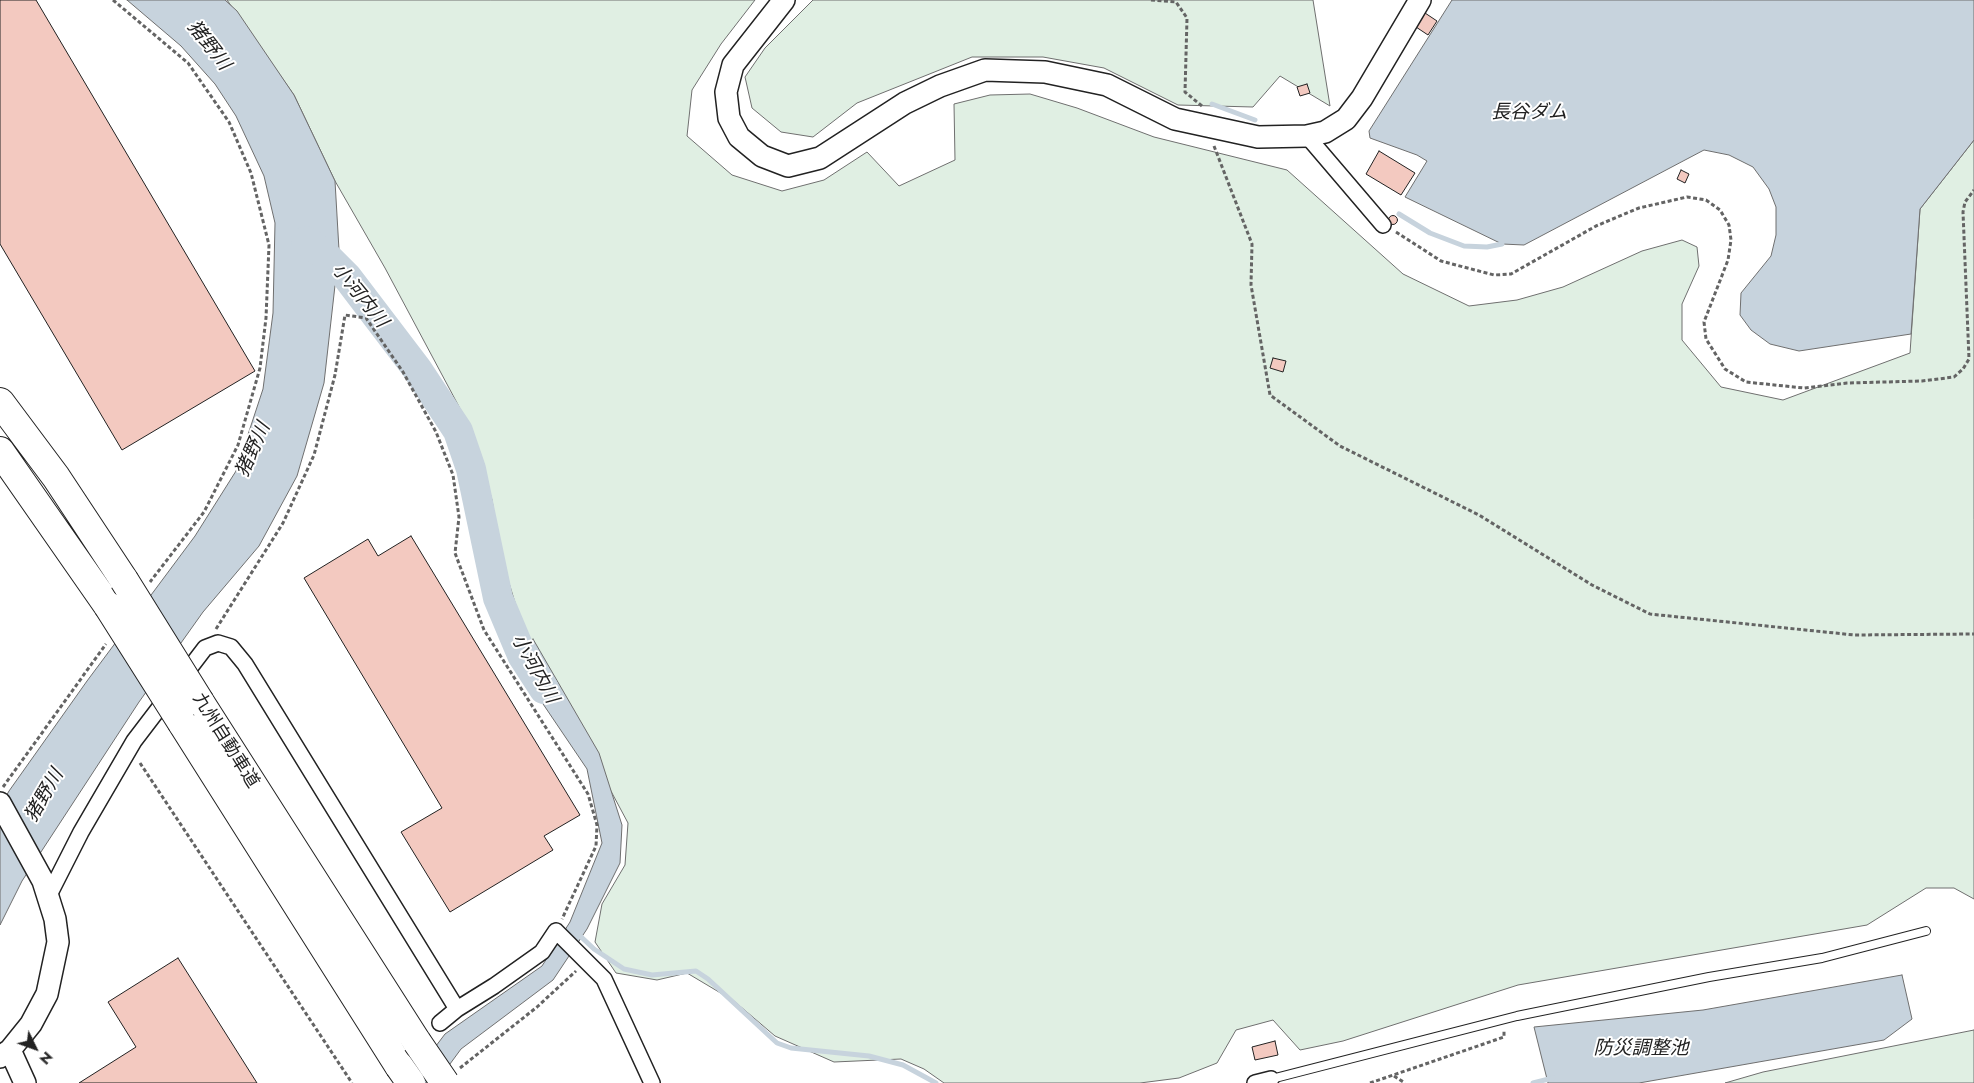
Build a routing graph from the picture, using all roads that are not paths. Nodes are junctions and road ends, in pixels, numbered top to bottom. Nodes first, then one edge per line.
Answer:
1 (784, 0) edge
2 (1420, 0) edge
3 (1307, 136) junction
4 (1383, 225) road end
5 (0, 402) edge
6 (0, 451) edge
7 (0, 803) edge
8 (46, 889) junction
9 (1926, 930) dead end
10 (457, 1009) junction
11 (440, 1023) dead end
12 (5, 1053) edge
13 (405, 1074) edge
14 (454, 1074) edge
15 (1271, 1079) joint
16 (26, 1083) edge
17 (652, 1083) edge
18 (1255, 1083) edge

1 - 3 street
2 - 3 street
3 - 4 street
5 - 14 highway, 九州自動車道, bridge
6 - 13 highway, 九州自動車道, bridge
7 - 8 street
8 - 10 street
8 - 12 street
9 - 15 lane
10 - 11 street
10 - 17 street
12 - 16 street
15 - 18 street

